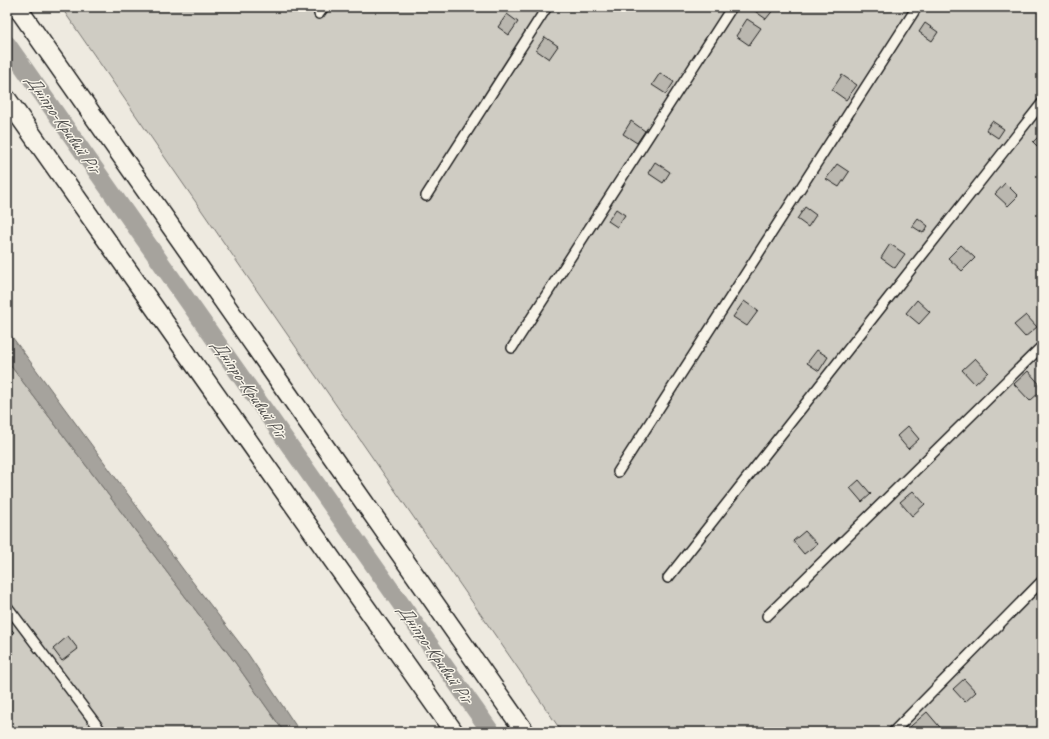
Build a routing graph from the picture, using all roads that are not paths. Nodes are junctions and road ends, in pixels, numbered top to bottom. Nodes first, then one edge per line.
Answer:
1 (17, 7) edge
2 (547, 7) edge
3 (732, 7) edge
4 (917, 7) edge
5 (7, 99) edge
6 (1042, 103) edge
7 (426, 196) dead end
8 (1042, 346) edge
9 (512, 348) dead end
10 (618, 472) dead end
11 (668, 578) dead end
12 (1042, 581) edge
13 (7, 606) edge
14 (767, 616) dead end
15 (102, 732) edge
16 (454, 732) edge
17 (525, 732) edge
18 (893, 732) edge

1 - 17 street
2 - 7 lane
3 - 9 lane
4 - 10 lane
5 - 16 street
6 - 11 lane
8 - 14 lane
12 - 18 lane
13 - 15 lane

